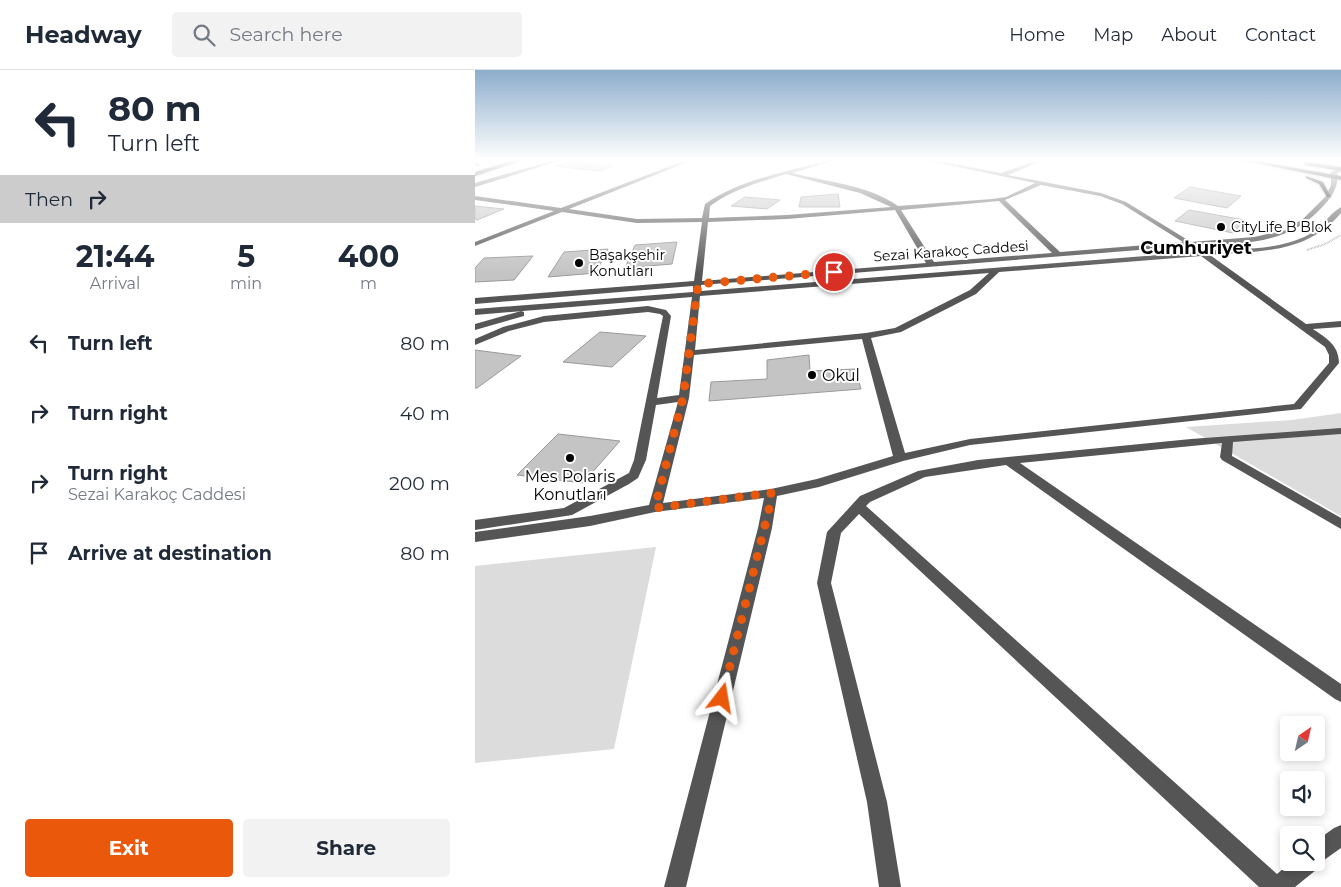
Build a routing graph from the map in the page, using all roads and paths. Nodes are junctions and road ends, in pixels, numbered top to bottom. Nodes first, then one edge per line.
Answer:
1 (475, 198) edge
2 (594, 198) edge
3 (716, 198) edge
4 (879, 198) edge
5 (1005, 198) edge
6 (1110, 198) edge
7 (1327, 198) edge
8 (1001, 200) junction
9 (897, 208) junction
10 (1341, 209) edge
11 (561, 211) junction
12 (705, 221) junction
13 (475, 244) edge
14 (1189, 244) junction
15 (1202, 253) junction
16 (1059, 255) junction
17 (931, 264) junction
18 (998, 269) junction
19 (697, 288) junction
20 (475, 301) edge
21 (579, 303) junction
22 (475, 312) edge
23 (1341, 324) edge
24 (475, 327) edge
25 (1304, 327) junction
26 (866, 336) junction
27 (475, 342) edge
28 (690, 353) junction
29 (683, 398) junction
30 (651, 402) junction
31 (1341, 422) edge
32 (1341, 431) edge
33 (1283, 435) junction
34 (1228, 439) junction
35 (900, 458) junction
36 (1009, 461) junction
37 (771, 493) junction
38 (858, 506) junction
39 (655, 508) junction
40 (1341, 524) edge
41 (475, 525) edge
42 (475, 537) edge
43 (1341, 694) edge
44 (1341, 835) edge
45 (1325, 848) edge
46 (1297, 871) edge
47 (675, 887) edge
48 (890, 887) edge
49 (1277, 887) edge

1 - 11 street
2 - 11 street
3 - 12 street
4 - 9 street
5 - 8 street
6 - 14 street
7 - 14 street, Sezai Karakoç Caddesi
8 - 9 street
8 - 16 street
9 - 12 street
9 - 17 street
10 - 15 street
11 - 12 street
11 - 13 street
12 - 19 street
14 - 15 street
14 - 16 street, Sezai Karakoç Caddesi
15 - 18 street
15 - 25 street
16 - 17 street, Sezai Karakoç Caddesi
17 - 19 street, Sezai Karakoç Caddesi
18 - 19 street
18 - 26 street
19 - 20 street, Sezai Karakoç Caddesi
19 - 21 street
19 - 28 street
21 - 22 street
21 - 24 street
23 - 25 street
25 - 35 street
26 - 28 street
26 - 35 street
27 - 30 street
28 - 29 street
29 - 30 street
29 - 39 street
30 - 41 street
31 - 33 street
32 - 33 street
33 - 34 street
34 - 36 street
34 - 40 street
35 - 37 street
36 - 38 street
36 - 43 street
37 - 39 street
37 - 47 street
38 - 48 street
38 - 49 street
39 - 42 street
44 - 45 street
46 - 49 street

